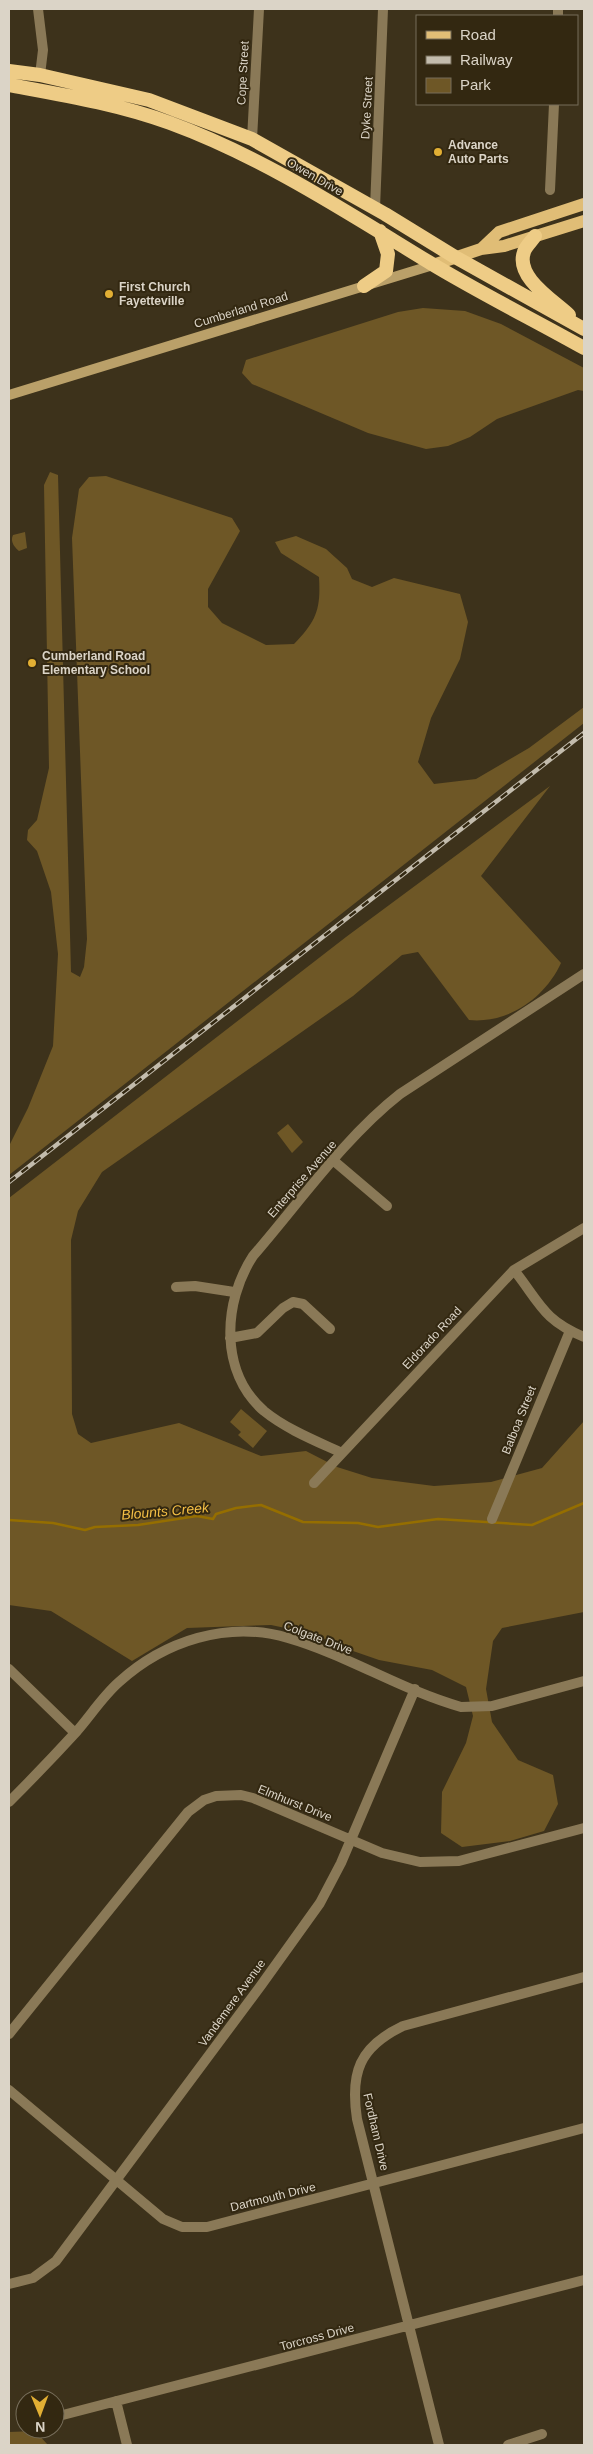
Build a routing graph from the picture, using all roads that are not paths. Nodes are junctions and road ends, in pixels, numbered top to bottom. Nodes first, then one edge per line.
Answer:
1 (38, 9) edge
2 (259, 9) edge
3 (383, 9) edge
4 (9, 71) edge
5 (40, 75) junction
6 (9, 84) edge
7 (554, 105) edge
8 (252, 139) junction
9 (550, 190) dead end
10 (584, 204) edge
11 (375, 208) junction
12 (584, 221) edge
13 (380, 231) junction
14 (535, 236) junction
15 (481, 249) junction
16 (455, 257) junction
17 (433, 265) junction
18 (364, 286) junction
19 (584, 329) edge
20 (584, 348) edge
21 (9, 395) edge
22 (584, 974) edge
23 (334, 1161) junction
24 (387, 1206) dead end
25 (584, 1228) edge
26 (514, 1270) junction
27 (176, 1287) dead end
28 (234, 1292) junction
29 (330, 1329) dead end
30 (570, 1331) junction
31 (584, 1336) edge
32 (230, 1338) junction
33 (342, 1453) junction
34 (314, 1483) dead end
35 (492, 1519) dead end
36 (9, 1669) edge
37 (584, 1681) edge
38 (415, 1689) junction
39 (75, 1733) junction
40 (9, 1802) edge
41 (584, 1828) edge
42 (351, 1839) junction
43 (584, 1977) edge
44 (9, 2034) edge
45 (9, 2090) edge
46 (584, 2128) edge
47 (116, 2178) junction
48 (375, 2184) junction
49 (584, 2280) edge
50 (9, 2284) edge
51 (411, 2325) junction
52 (116, 2402) junction
53 (65, 2415) edge
54 (542, 2434) dead end
55 (128, 2445) edge
56 (440, 2445) edge
57 (508, 2445) edge

1 - 5 street
2 - 8 street, Cope Street
3 - 11 street, Dyke Street
4 - 5 highway, Owen Drive
5 - 8 highway, Owen Drive
6 - 13 highway, Owen Drive
7 - 9 street
8 - 11 highway, Owen Drive
10 - 15 main road, Cumberland Road
11 - 16 highway, Owen Drive
12 - 14 main road, Cumberland Road
13 - 17 highway, Owen Drive
13 - 18 highway
14 - 15 main road, Cumberland Road
14 - 19 highway
15 - 16 main road, Cumberland Road
16 - 17 main road, Cumberland Road
16 - 19 highway, Owen Drive
17 - 18 main road, Cumberland Road
17 - 20 highway, Owen Drive
18 - 21 main road, Cumberland Road
22 - 23 street, Enterprise Avenue
23 - 24 street
23 - 28 street, Enterprise Avenue
25 - 26 street, Eldorado Road
26 - 30 street
26 - 33 street, Eldorado Road
27 - 28 street
28 - 32 street, Enterprise Avenue
29 - 32 street
30 - 31 street
30 - 35 street, Balboa Street
32 - 33 street, Enterprise Avenue
33 - 34 street, Eldorado Road
36 - 39 street
37 - 38 street, Colgate Drive
38 - 39 street, Colgate Drive
38 - 42 street, Vandemere Avenue
39 - 40 street, Colgate Drive
41 - 42 street, Elmhurst Drive
42 - 44 street, Elmhurst Drive
42 - 47 street, Vandemere Avenue
43 - 48 street, Fordham Drive
45 - 47 street, Dartmouth Drive
46 - 48 street, Dartmouth Drive
47 - 48 street, Dartmouth Drive
47 - 50 street, Vandemere Avenue
48 - 51 street, Fordham Drive
49 - 51 street, Torcross Drive
51 - 52 street, Torcross Drive
51 - 56 street, Fordham Drive
52 - 53 street, Torcross Drive
52 - 55 street
54 - 57 street

